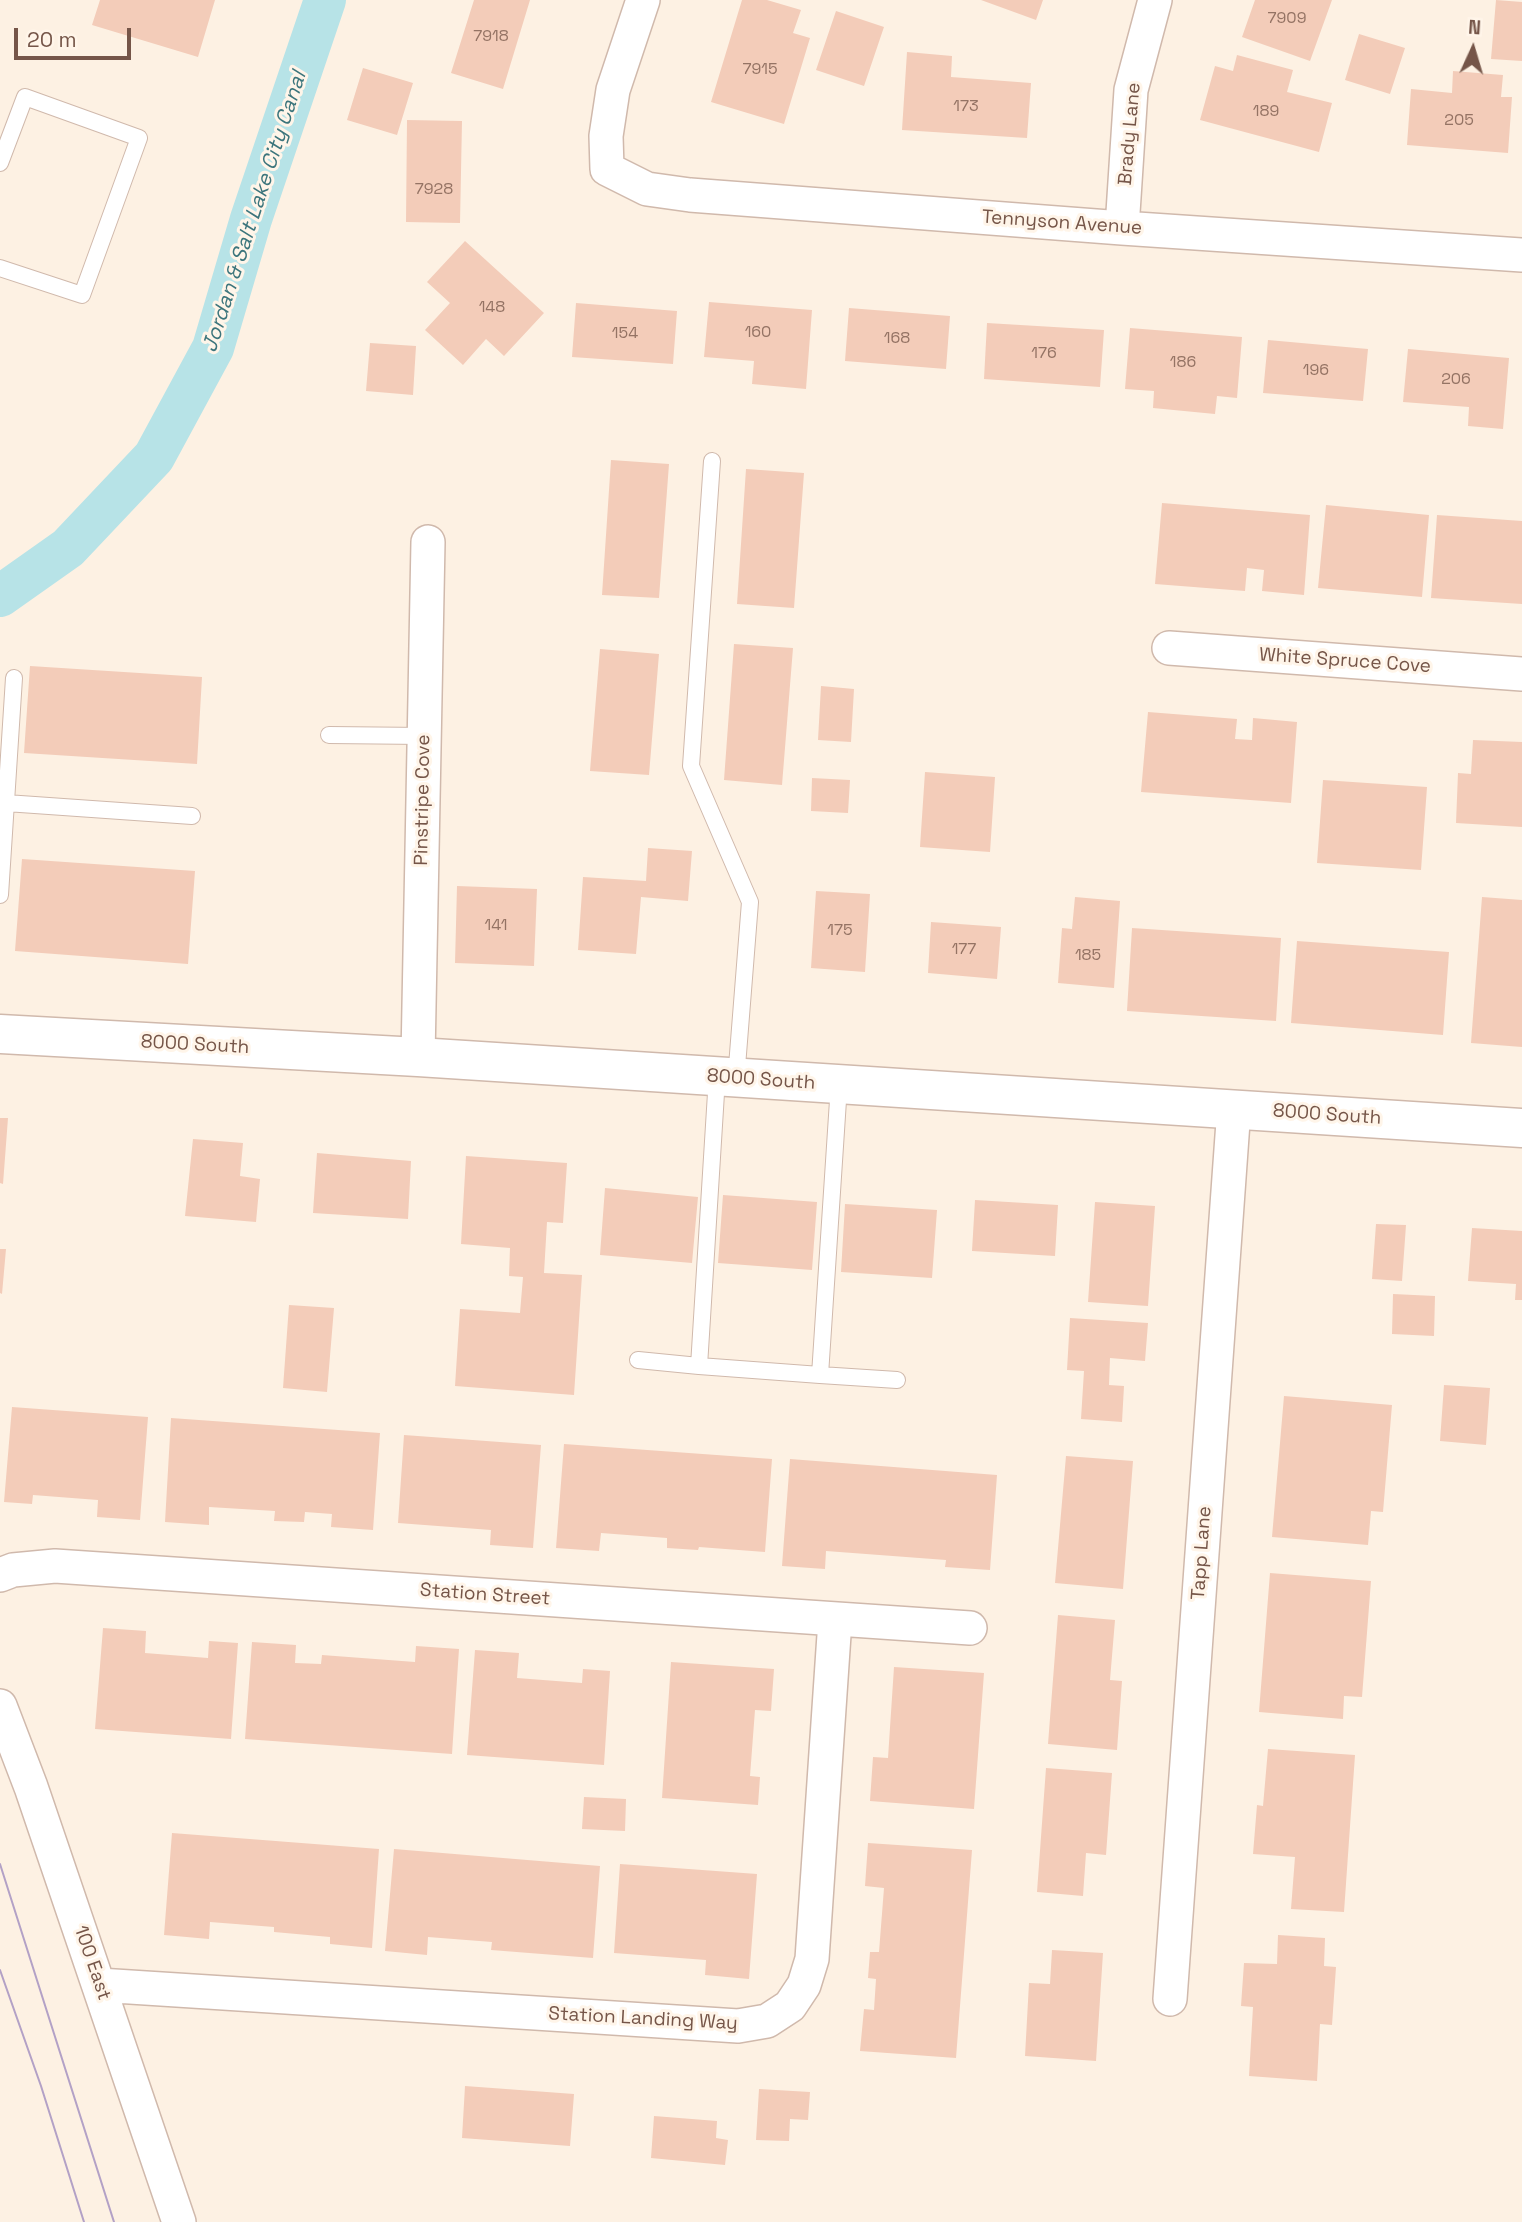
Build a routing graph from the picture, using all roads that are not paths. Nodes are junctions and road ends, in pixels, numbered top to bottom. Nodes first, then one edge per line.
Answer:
1 (643, 0) edge
2 (1154, 0) edge
3 (0, 163) edge
4 (1122, 228) junction
5 (1522, 255) edge
6 (0, 268) edge
7 (712, 461) dead end
8 (428, 542) dead end
9 (1168, 648) dead end
10 (1522, 674) edge
11 (14, 678) dead end
12 (329, 735) dead end
13 (424, 736) junction
14 (6, 803) junction
15 (192, 816) dead end
16 (0, 895) edge
17 (0, 1034) edge
18 (418, 1057) junction
19 (727, 1078) junction
20 (839, 1085) junction
21 (1234, 1108) junction
22 (1522, 1128) edge
23 (638, 1360) dead end
24 (699, 1366) junction
25 (820, 1375) junction
26 (897, 1380) dead end
27 (0, 1575) edge
28 (835, 1620) junction
29 (970, 1629) dead end
30 (0, 1706) edge
31 (99, 1985) junction
32 (1170, 1999) dead end
33 (179, 2222) edge

1 - 4 street, Tennyson Avenue
2 - 4 street, Brady Lane
3 - 6 lane
4 - 5 street, Tennyson Avenue
7 - 19 lane
8 - 13 street, Pinstripe Cove
9 - 10 street, White Spruce Cove
11 - 14 lane
12 - 13 lane
13 - 18 street, Pinstripe Cove
14 - 15 lane
14 - 16 lane
17 - 18 street, 8000 South
18 - 19 street, 8000 South
19 - 20 street, 8000 South
19 - 24 lane
20 - 21 street, 8000 South
20 - 25 lane
21 - 22 street, 8000 South
21 - 32 street, Tapp Lane
23 - 24 lane
24 - 25 lane
25 - 26 lane
27 - 28 street, Station Street
28 - 29 street, Station Street
28 - 31 street, Station Landing Way
30 - 31 street, 100 East
31 - 33 street, 100 East

